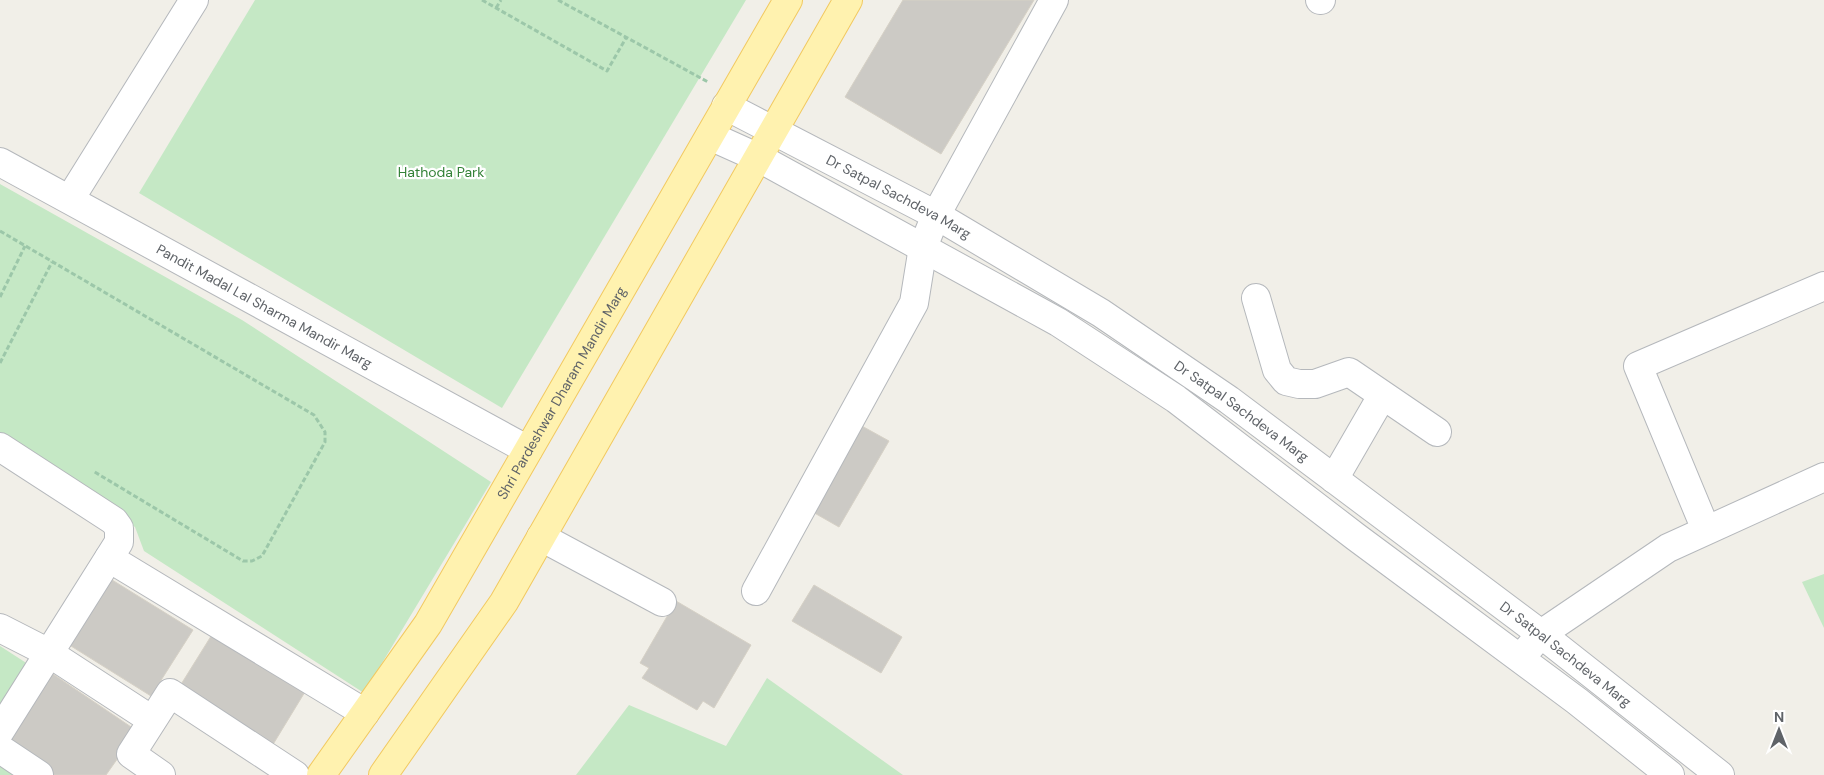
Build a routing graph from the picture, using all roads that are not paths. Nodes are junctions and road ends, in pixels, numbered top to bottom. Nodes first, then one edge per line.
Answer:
1 (194, 0) edge
2 (788, 0) edge
3 (848, 0) edge
4 (1054, 0) edge
5 (729, 101) junction
6 (774, 129) junction
7 (710, 136) junction
8 (759, 158) junction
9 (0, 162) edge
10 (70, 199) junction
11 (936, 215) junction
12 (923, 247) junction
13 (1824, 286) edge
14 (1256, 298) dead end
15 (1382, 396) junction
16 (1437, 432) dead end
17 (0, 447) edge
18 (528, 450) junction
19 (1824, 477) edge
20 (1334, 479) junction
21 (1706, 530) junction
22 (542, 536) junction
23 (109, 558) junction
24 (756, 591) dead end
25 (662, 602) dead end
26 (0, 628) edge
27 (1541, 634) junction
28 (49, 653) junction
29 (1520, 658) junction
30 (365, 713) junction
31 (152, 720) junction
32 (0, 731) edge
33 (0, 749) edge
34 (39, 775) edge
35 (161, 775) edge
36 (294, 775) edge
37 (321, 775) edge
38 (383, 775) edge
39 (1670, 775) edge
40 (1720, 775) edge

1 - 10 street
2 - 5 main road, Shri Pardeshwar Dharam Mandir Marg
3 - 6 main road
4 - 11 street
5 - 6 street, Dr Satpal Sachdeva Marg
5 - 7 main road, Shri Pardeshwar Dharam Mandir Marg
6 - 8 main road
6 - 11 street, Dr Satpal Sachdeva Marg
7 - 8 street
7 - 18 main road, Shri Pardeshwar Dharam Mandir Marg
8 - 12 street
8 - 22 main road
9 - 10 street, Pandit Madal Lal Sharma Mandir Marg
10 - 18 street, Pandit Madal Lal Sharma Mandir Marg
11 - 12 street
11 - 20 street, Dr Satpal Sachdeva Marg
12 - 24 street
12 - 29 street
13 - 21 street
14 - 15 street
15 - 16 street
15 - 20 street
17 - 23 street
18 - 30 main road, Shri Pardeshwar Dharam Mandir Marg
19 - 21 street
20 - 27 street, Dr Satpal Sachdeva Marg
21 - 27 street
22 - 25 street
22 - 38 main road
23 - 28 street
23 - 30 street
26 - 28 street
27 - 29 street
27 - 40 street, Dr Satpal Sachdeva Marg
28 - 31 street
28 - 32 street
29 - 39 street
30 - 37 main road, Shri Pardeshwar Dharam Mandir Marg
31 - 35 street
31 - 36 street
33 - 34 street

